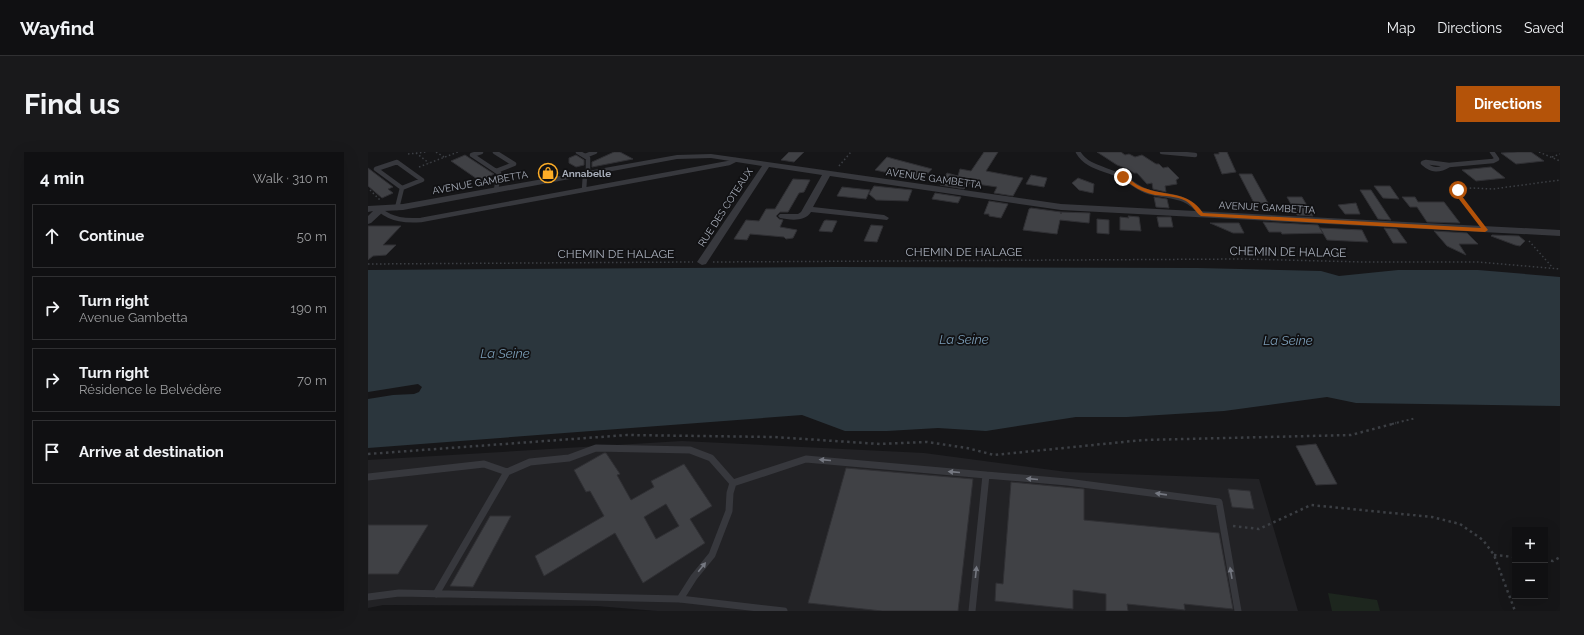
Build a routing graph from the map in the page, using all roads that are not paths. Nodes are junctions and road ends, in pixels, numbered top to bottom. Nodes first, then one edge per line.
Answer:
1 (481, 152) edge
2 (495, 152) edge
3 (578, 152) edge
4 (595, 152) edge
5 (1078, 152) edge
6 (1162, 152) edge
7 (1492, 152) edge
8 (691, 154) edge
9 (1195, 154) dead end
10 (585, 156) junction
11 (735, 160) junction
12 (766, 164) junction
13 (1448, 165) junction
14 (496, 171) junction
15 (586, 174) junction
16 (830, 174) junction
17 (402, 188) junction
18 (496, 190) junction
19 (584, 190) junction
20 (397, 208) junction
21 (368, 209) edge
22 (808, 209) junction
23 (380, 210) junction
24 (1201, 214) junction
25 (783, 216) dead end
26 (884, 218) dead end
27 (368, 221) edge
28 (1560, 233) edge
29 (702, 262) road end
30 (507, 472) junction
31 (986, 475) junction
32 (368, 477) edge
33 (733, 483) junction
34 (436, 594) junction
35 (368, 598) edge
36 (680, 599) junction
37 (784, 611) edge
38 (972, 611) edge
39 (1238, 611) edge

1 - 14 lane
2 - 14 lane
3 - 10 lane
4 - 10 lane
5 - 24 lane
6 - 9 lane
7 - 13 lane
8 - 11 street, AVENUE GAMBETTA
8 - 15 street, AVENUE GAMBETTA
10 - 15 lane
11 - 12 street, AVENUE GAMBETTA
11 - 19 lane
12 - 16 street, AVENUE GAMBETTA
12 - 29 street, RUE DES COTEAUX
13 - 13 lane
14 - 18 lane
15 - 18 street, AVENUE GAMBETTA
15 - 19 lane
16 - 22 street
16 - 24 street, AVENUE GAMBETTA
17 - 17 lane
17 - 20 lane
18 - 20 street, AVENUE GAMBETTA
19 - 23 lane
20 - 23 street, AVENUE GAMBETTA
21 - 23 street, AVENUE GAMBETTA
22 - 25 street
22 - 26 street
23 - 27 street
24 - 28 street, AVENUE GAMBETTA
30 - 32 lane
30 - 33 lane
30 - 34 lane
31 -> 33 lane
38 -> 31 lane
39 -> 31 lane
36 -> 33 lane
34 - 35 lane
34 - 36 lane
36 - 37 lane

